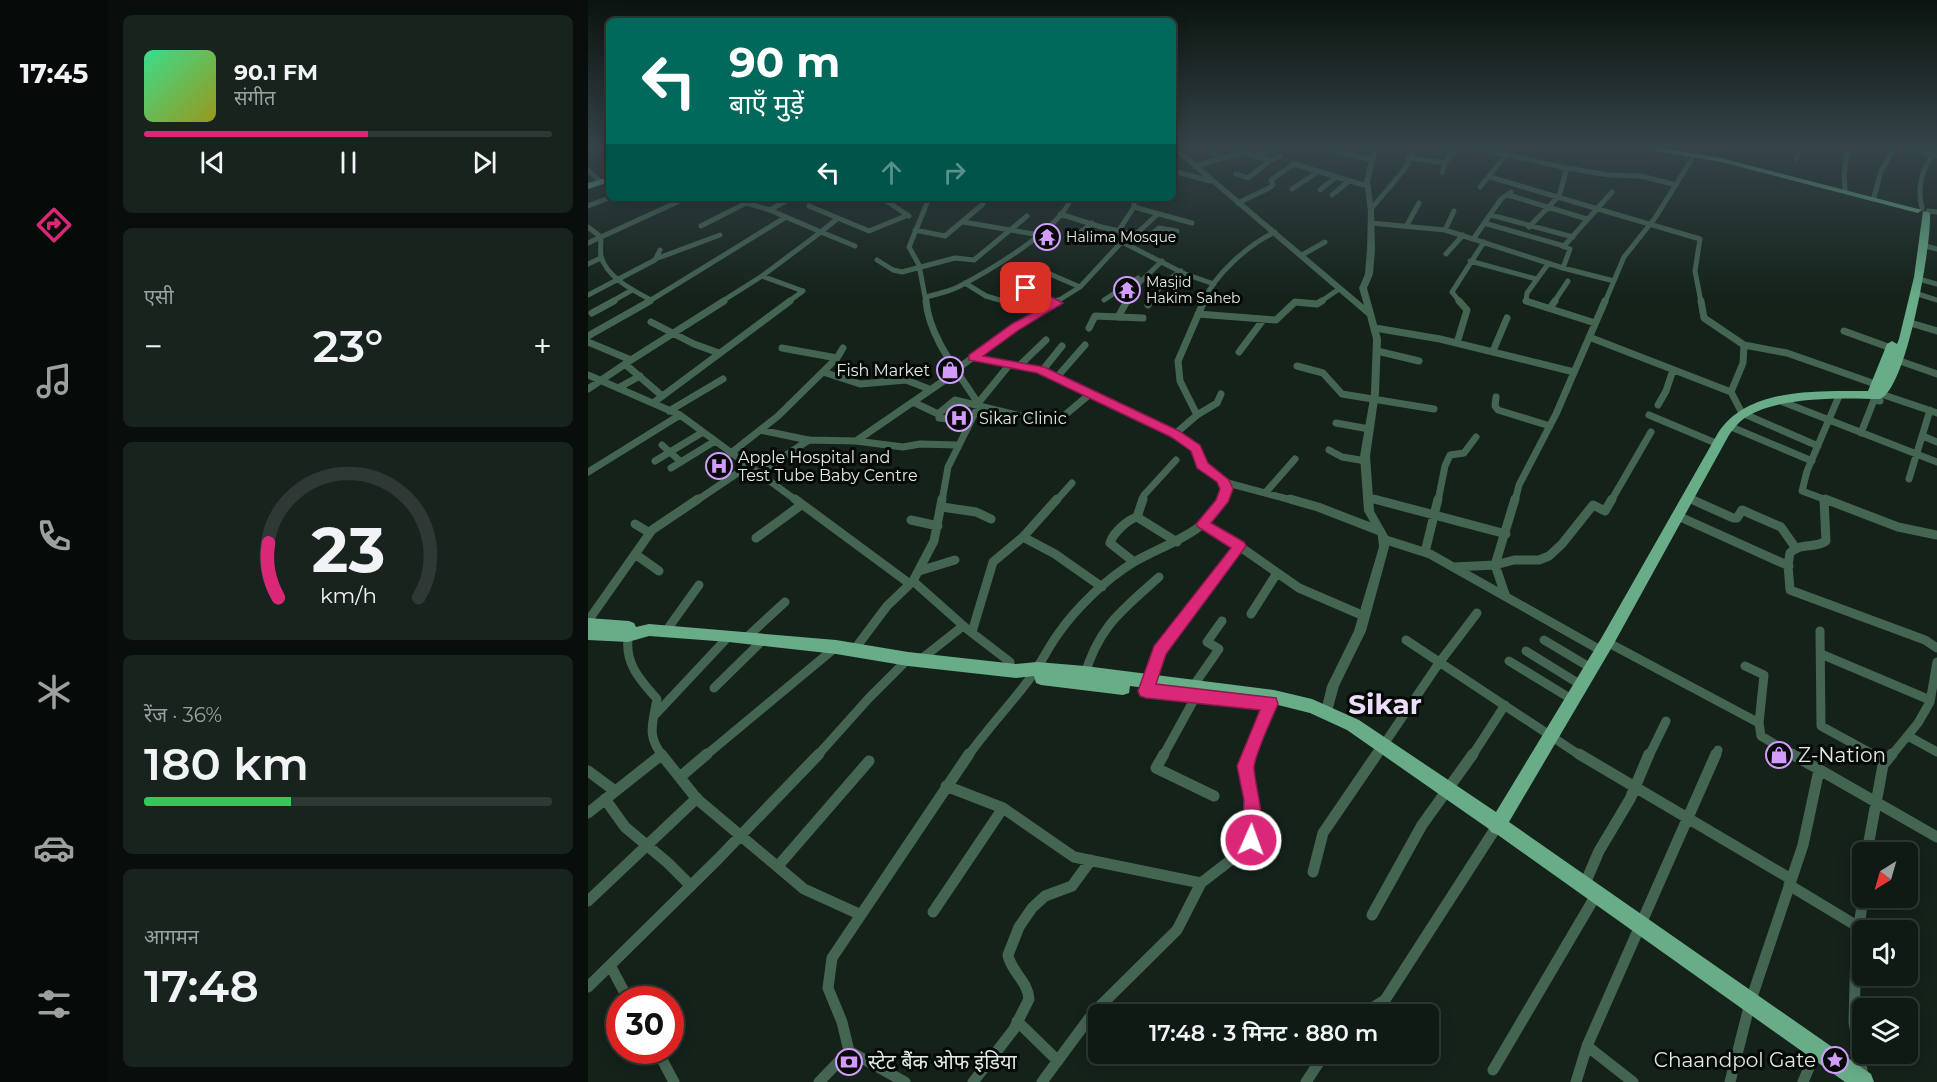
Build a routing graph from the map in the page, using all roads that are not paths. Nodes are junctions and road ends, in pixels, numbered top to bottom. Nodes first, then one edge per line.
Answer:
1 (1230, 196) edge
2 (1250, 196) edge
3 (1369, 196) edge
4 (1382, 196) edge
5 (1506, 196) edge
6 (1513, 196) edge
7 (1559, 196) edge
8 (1561, 196) edge
9 (1608, 196) edge
10 (1669, 196) edge
11 (1871, 196) edge
12 (1919, 196) edge
13 (1874, 197) edge
14 (606, 199) edge
15 (679, 201) edge
16 (786, 201) edge
17 (887, 201) edge
18 (928, 201) edge
19 (1070, 201) edge
20 (1134, 201) edge
21 (1238, 203) junction
22 (1419, 203) dead end
23 (983, 204) dead end
24 (588, 206) edge
25 (808, 206) dead end
26 (1134, 207) junction
27 (1546, 207) junction
28 (1599, 208) junction
29 (1371, 209) junction
30 (770, 210) junction
31 (1454, 211) dead end
32 (1926, 211) edge
33 (908, 214) junction
34 (1060, 214) junction
35 (1158, 214) junction
36 (1491, 215) junction
37 (1027, 216) dead end
38 (786, 217) junction
39 (838, 218) junction
40 (1587, 219) junction
41 (963, 222) junction
42 (1092, 223) junction
43 (1192, 223) dead end
44 (1371, 223) junction
45 (1484, 223) junction
46 (1651, 224) junction
47 (1407, 225) junction
48 (1531, 225) junction
49 (701, 226) dead end
50 (916, 226) junction
51 (588, 227) edge
52 (1013, 229) junction
53 (1119, 230) junction
54 (1445, 230) junction
55 (1177, 231) dead end
56 (820, 232) junction
57 (1275, 232) junction
58 (1133, 234) junction
59 (1523, 234) junction
60 (720, 235) dead end
61 (1040, 235) junction
62 (1462, 235) junction
63 (601, 237) junction
64 (1148, 237) junction
65 (1573, 237) junction
66 (1474, 238) junction
67 (1161, 240) dead end
68 (1070, 241) dead end
69 (1122, 242) junction
70 (1325, 242) dead end
71 (1484, 242) junction
72 (588, 243) edge
73 (855, 246) dead end
74 (1562, 246) junction
75 (1926, 246) junction
76 (1937, 249) edge
77 (660, 250) dead end
78 (1446, 254) dead end
79 (1302, 255) junction
80 (601, 258) junction
81 (658, 258) junction
82 (877, 260) dead end
83 (1162, 261) junction
84 (1470, 261) junction
85 (588, 264) edge
86 (1548, 264) junction
87 (919, 267) junction
88 (1563, 268) junction
89 (1043, 271) dead end
90 (1181, 271) junction
91 (1149, 273) junction
92 (762, 276) junction
93 (617, 279) junction
94 (1536, 279) junction
95 (1919, 279) junction
96 (1010, 281) dead end
97 (1568, 281) dead end
98 (1614, 281) junction
99 (965, 283) junction
100 (1214, 284) junction
101 (1937, 284) edge
102 (1080, 287) junction
103 (1339, 289) junction
104 (632, 290) junction
105 (1915, 293) junction
106 (588, 295) edge
107 (926, 297) junction
108 (651, 300) junction
109 (1104, 300) dead end
110 (1937, 300) edge
111 (1003, 302) dead end
112 (1058, 303) junction
113 (1148, 305) dead end
114 (1550, 308) junction
115 (592, 313) dead end
116 (1198, 314) junction
117 (1371, 315) junction
118 (1118, 317) junction
119 (1143, 318) dead end
120 (1507, 318) dead end
121 (1263, 320) junction
122 (651, 322) dead end
123 (1907, 322) junction
124 (1595, 324) junction
125 (1089, 328) dead end
126 (1375, 328) junction
127 (1844, 331) dead end
128 (1937, 331) edge
129 (673, 334) junction
130 (588, 336) edge
131 (1589, 337) junction
132 (1046, 340) dead end
133 (588, 342) edge
134 (1457, 343) junction
135 (1086, 345) dead end
136 (1744, 345) junction
137 (1062, 346) dead end
138 (782, 348) dead end
139 (843, 348) dead end
140 (1891, 348) junction
141 (1377, 351) junction
142 (1493, 351) junction
143 (1239, 352) dead end
144 (719, 353) junction
145 (973, 357) junction
146 (837, 358) junction
147 (1897, 360) junction
148 (1419, 361) dead end
149 (628, 362) junction
150 (1010, 364) junction
151 (1019, 366) junction
152 (1297, 366) dead end
153 (957, 370) junction
154 (1042, 370) junction
155 (1673, 370) junction
156 (823, 372) junction
157 (1574, 372) junction
158 (1937, 374) edge
159 (588, 375) edge
160 (640, 376) junction
161 (1057, 377) junction
162 (723, 380) dead end
163 (601, 381) junction
164 (618, 388) junction
165 (588, 389) edge
166 (929, 389) junction
167 (1731, 392) junction
168 (1878, 392) junction
169 (1090, 394) junction
170 (1221, 394) dead end
171 (661, 395) junction
172 (1839, 396) junction
173 (1496, 397) dead end
174 (1374, 399) junction
175 (913, 402) junction
176 (1783, 402) junction
177 (652, 403) junction
178 (979, 403) junction
179 (1658, 405) dead end
180 (1434, 409) dead end
181 (669, 411) junction
182 (1934, 412) edge
183 (1742, 413) junction
184 (680, 415) junction
185 (1197, 415) junction
186 (1649, 415) dead end
187 (939, 418) dead end
188 (970, 421) junction
189 (1830, 421) junction
190 (1336, 423) dead end
191 (1550, 426) junction
192 (1730, 426) junction
193 (1369, 429) junction
194 (760, 430) junction
195 (703, 432) junction
196 (1651, 432) dead end
197 (1861, 433) junction
198 (1175, 434) junction
199 (1923, 436) junction
200 (1476, 437) dead end
201 (809, 440) junction
202 (715, 441) junction
203 (856, 441) junction
204 (1937, 442) edge
205 (1718, 444) junction
206 (662, 445) dead end
207 (957, 445) junction
208 (1818, 446) junction
209 (1329, 450) dead end
210 (669, 453) junction
211 (730, 453) junction
212 (1917, 454) junction
213 (1295, 459) dead end
214 (1176, 460) dead end
215 (655, 461) dead end
216 (1812, 461) junction
217 (681, 462) junction
218 (1366, 462) junction
219 (1937, 462) edge
220 (748, 466) junction
221 (671, 468) dead end
222 (588, 472) edge
223 (759, 473) junction
224 (1909, 478) dead end
225 (1224, 482) junction
226 (1072, 483) dead end
227 (1266, 492) junction
228 (1368, 498) junction
229 (1688, 498) junction
230 (1824, 500) junction
231 (801, 505) junction
232 (942, 507) junction
233 (1433, 513) junction
234 (1678, 516) junction
235 (1137, 517) junction
236 (991, 519) dead end
237 (911, 520) dead end
238 (635, 524) dead end
239 (1202, 524) junction
240 (938, 526) junction
241 (650, 533) junction
242 (1506, 534) junction
243 (1382, 535) junction
244 (1937, 535) edge
245 (1023, 537) junction
246 (756, 538) dead end
247 (1177, 542) junction
248 (1239, 546) junction
249 (1795, 547) junction
250 (1425, 552) junction
251 (635, 554) junction
252 (955, 560) dead end
253 (1134, 562) junction
254 (1495, 565) junction
255 (1789, 566) junction
256 (1454, 567) junction
257 (659, 571) dead end
258 (919, 571) junction
259 (1277, 573) junction
260 (1159, 577) dead end
261 (912, 583) junction
262 (699, 585) dead end
263 (1102, 587) junction
264 (1506, 597) junction
265 (785, 602) dead end
266 (1477, 613) dead end
267 (1251, 614) dead end
268 (1364, 616) junction
269 (1222, 621) dead end
270 (588, 622) edge
271 (963, 626) junction
272 (629, 631) junction
273 (666, 631) junction
274 (1820, 631) dead end
275 (972, 632) junction
276 (588, 634) edge
277 (729, 636) junction
278 (746, 638) junction
279 (764, 639) junction
280 (1406, 640) dead end
281 (1544, 640) dead end
282 (836, 647) junction
283 (1604, 647) junction
284 (1937, 648) edge
285 (854, 650) junction
286 (1526, 651) dead end
287 (1821, 654) junction
288 (914, 659) junction
289 (1509, 661) dead end
290 (1937, 662) edge
291 (1439, 663) junction
292 (1745, 666) dead end
293 (1591, 668) junction
294 (1024, 670) junction
295 (1084, 678) junction
296 (1935, 683) edge
297 (1581, 685) junction
298 (1148, 686) junction
299 (714, 688) dead end
300 (1192, 693) junction
301 (1573, 700) junction
302 (1930, 700) junction
303 (1298, 703) junction
304 (1270, 704) junction
305 (1505, 705) junction
306 (1327, 711) junction
307 (654, 716) junction
308 (1666, 722) dead end
309 (1759, 723) junction
310 (1551, 735) junction
311 (1908, 736) junction
312 (1382, 746) junction
313 (1718, 750) dead end
314 (1937, 752) edge
315 (662, 755) junction
316 (869, 761) dead end
317 (1885, 761) junction
318 (1819, 770) junction
319 (588, 771) edge
320 (680, 777) junction
321 (946, 786) junction
322 (1634, 786) junction
323 (1448, 789) junction
324 (615, 791) junction
325 (1214, 796) dead end
326 (697, 798) junction
327 (605, 799) junction
328 (1875, 801) junction
329 (1003, 808) junction
330 (588, 813) edge
331 (1687, 820) junction
332 (1497, 826) junction
333 (741, 834) junction
334 (1937, 837) edge
335 (1869, 842) edge
336 (647, 847) junction
337 (1091, 860) junction
338 (778, 866) junction
339 (1313, 872) dead end
340 (1790, 882) junction
341 (1201, 884) junction
342 (691, 886) junction
343 (1590, 891) junction
344 (588, 901) edge
345 (1862, 908) edge
346 (933, 912) dead end
347 (859, 914) junction
348 (1372, 915) dead end
349 (1852, 923) dead end
350 (1641, 926) junction
351 (610, 967) junction
352 (621, 986) edge
353 (588, 987) edge
354 (1750, 1003) junction
355 (1379, 1004) edge
356 (1017, 1021) junction
357 (1587, 1046) junction
358 (1816, 1050) junction
359 (849, 1051) junction
360 (1058, 1060) junction
361 (664, 1064) edge
362 (1318, 1064) edge
363 (1493, 1070) dead end
364 (674, 1082) edge
365 (819, 1082) edge
366 (905, 1082) edge
367 (973, 1082) edge
368 (1042, 1082) edge
369 (1306, 1082) edge
370 (1576, 1082) edge
371 (1633, 1082) edge
372 (1730, 1082) edge
373 (1803, 1082) edge
374 (1863, 1082) edge

1 - 21 street
2 - 21 street
3 - 29 street
4 - 29 street
5 - 36 street
6 - 27 street
7 - 27 street
8 - 28 street
9 - 28 street
10 - 46 street
11 - 32 main road
12 - 32 street
13 - 32 main road
14 - 24 street
15 - 63 street
16 - 30 street
17 - 33 street
18 - 50 street
19 - 34 street
20 - 26 street
21 - 57 street
22 - 47 street
23 - 41 street
25 - 39 street
26 - 35 street
26 - 53 street
27 - 40 street
27 - 48 street
28 - 40 street
28 - 46 street
29 - 44 street
30 - 38 street
30 - 49 street
31 - 54 street
32 - 75 main road
32 - 140 main road
33 - 39 street
33 - 50 street
34 - 42 street
34 - 61 street
35 - 43 street
35 - 58 street
36 - 45 street
36 - 48 street
37 - 52 street
38 - 56 street
38 - 108 street
39 - 56 street
40 - 65 street
41 - 50 street
41 - 52 street
42 - 53 street
42 - 68 street
44 - 47 street
44 - 117 street
45 - 59 street
45 - 66 street
46 - 98 street
46 - 136 street
47 - 54 street
48 - 59 street
48 - 65 street
50 - 87 street
51 - 63 street
52 - 61 street
52 - 87 street
53 - 58 street
54 - 62 street
55 - 64 street
56 - 73 street
56 - 92 street
57 - 79 street
57 - 100 street
58 - 64 street
58 - 69 street
59 - 74 street
60 - 81 street
61 - 99 street
62 - 66 street
62 - 78 street
63 - 72 street
63 - 80 street
64 - 67 street
65 - 74 street
66 - 71 street
69 - 83 street
69 - 102 street
70 - 79 street
71 - 84 street
71 - 86 street
74 - 88 street
75 - 76 street
75 - 95 main road
77 - 81 street
79 - 103 street
80 - 85 street
80 - 93 street
81 - 93 street
82 - 87 street
83 - 90 street
83 - 91 street
84 - 94 street
84 - 134 street
86 - 88 street
86 - 94 street
87 - 107 street
88 - 98 street
89 - 102 street
90 - 100 street
90 - 113 street
91 - 109 street
91 - 118 street
92 - 129 street
92 - 144 street
93 - 104 street
93 - 106 street
94 - 114 street
95 - 101 street
95 - 105 main road
96 - 112 street
97 - 114 street
98 - 124 street
99 - 107 street
99 - 111 street
100 - 116 street
102 - 112 street
103 - 117 street
103 - 121 street
104 - 108 street
104 - 115 street
105 - 110 street
105 - 123 main road
107 - 153 street
108 - 130 street
112 - 145 street
114 - 124 street
116 - 121 street
116 - 185 street
117 - 126 street
118 - 119 street
118 - 125 street
120 - 142 street
121 - 143 street
122 - 129 street
123 - 128 street
123 - 147 main road
124 - 131 street
126 - 134 street
126 - 141 street
127 - 140 street
129 - 144 street
129 - 149 street
131 - 155 street
131 - 157 street
132 - 151 street
133 - 149 street
134 - 142 street
135 - 161 street
136 - 167 street
136 - 168 street
137 - 154 street
138 - 146 street
139 - 146 street
140 - 168 main road
141 - 148 street
141 - 174 street
142 - 157 street
144 - 171 street
145 - 150 street
145 - 153 street
146 - 156 street
147 - 158 street
147 - 168 main road
149 - 160 street
149 - 163 street
150 - 151 street
150 - 178 street
151 - 154 street
152 - 174 street
153 - 166 street
153 - 178 street
154 - 161 street
155 - 167 street
155 - 179 street
156 - 166 street
156 - 194 street
157 - 191 street
159 - 163 street
160 - 164 street
160 - 171 street
161 - 169 street
162 - 181 street
163 - 164 street
163 - 165 street
164 - 177 street
166 - 175 street
167 - 183 street
168 - 172 main road
168 - 182 street
168 - 197 street
169 - 178 street
169 - 198 street
170 - 185 street
171 - 177 street
172 - 176 main road
172 - 189 street
173 - 191 street
174 - 180 street
174 - 193 street
175 - 178 street
175 - 203 street
176 - 183 main road
176 - 189 street
177 - 181 street
178 - 188 street
181 - 184 street
182 - 199 street
183 - 192 main road
183 - 208 street
184 - 195 street
184 - 222 street
185 - 198 street
186 - 205 street
187 - 188 street
188 - 207 street
189 - 197 street
189 - 208 street
190 - 193 street
191 - 242 street
192 - 205 main road
192 - 216 street
193 - 218 street
194 - 201 street
194 - 211 street
195 - 202 street
195 - 210 street
196 - 254 street
197 - 212 street
198 - 225 street
199 - 204 street
199 - 212 street
200 - 233 street
201 - 203 street
201 - 223 street
202 - 211 street
202 - 217 street
203 - 207 street
205 - 229 main road
206 - 210 street
207 - 232 street
208 - 216 street
209 - 218 street
210 - 215 street
210 - 217 street
211 - 220 street
212 - 219 street
212 - 224 street
213 - 227 street
214 - 235 street
216 - 230 street
217 - 221 street
218 - 228 street
220 - 223 street
220 - 241 street
223 - 231 street
225 - 227 street
225 - 239 street
226 - 245 street
227 - 243 street
228 - 233 street
228 - 243 street
229 - 234 main road
229 - 249 street
230 - 244 street
230 - 249 street
231 - 246 street
231 - 261 street
232 - 236 street
232 - 240 street
233 - 242 street
233 - 250 street
234 - 255 street
234 - 283 main road
235 - 247 street
235 - 253 street
237 - 240 street
238 - 241 street
239 - 247 street
239 - 248 street
240 - 258 street
241 - 251 street
242 - 254 street
243 - 250 street
243 - 268 street
245 - 263 street
245 - 275 street
247 - 253 street
248 - 259 street
248 - 298 street
249 - 255 street
250 - 256 street
251 - 257 street
251 - 270 street
252 - 258 street
253 - 263 street
254 - 256 street
254 - 264 street
255 - 284 street
256 - 264 street
258 - 261 street
259 - 267 street
259 - 268 street
260 - 295 street
261 - 271 street
261 - 285 street
262 - 273 street
263 - 294 street
264 - 283 street
265 - 278 street
266 - 291 street
268 - 306 street
269 - 300 street
270 - 272 main road
271 - 275 street
271 - 288 street
272 - 273 main road
272 - 276 main road
272 - 307 street
273 - 277 main road
274 - 287 street
275 - 294 street
277 - 278 main road
277 - 307 street
278 - 279 main road
279 - 282 main road
279 - 299 street
280 - 291 street
281 - 293 street
282 - 285 main road
282 - 320 street
283 - 293 main road
283 - 309 street
285 - 288 main road
286 - 297 street
287 - 302 street
287 - 317 street
288 - 294 main road
288 - 333 street
289 - 301 street
290 - 296 street
291 - 305 street
291 - 312 street
292 - 309 street
293 - 297 main road
294 - 295 main road
294 - 321 street
295 - 298 main road
296 - 302 street
297 - 301 main road
298 - 300 main road
300 - 303 main road
300 - 304 main road
300 - 325 street
301 - 310 main road
302 - 311 street
303 - 304 main road
303 - 306 main road
304 - 341 street
305 - 310 street
305 - 323 street
306 - 312 main road
307 - 315 street
308 - 322 street
309 - 318 street
310 - 322 street
310 - 332 main road
311 - 314 street
311 - 317 street
312 - 323 main road
312 - 339 street
313 - 331 street
315 - 320 street
315 - 324 street
316 - 338 street
317 - 328 street
318 - 328 street
318 - 340 street
319 - 324 street
320 - 326 street
321 - 329 street
321 - 347 street
322 - 331 street
322 - 343 street
323 - 332 main road
323 - 348 street
324 - 327 street
326 - 333 street
326 - 336 street
327 - 330 street
327 - 336 street
328 - 334 street
328 - 335 street
329 - 337 street
329 - 346 street
331 - 340 street
331 - 350 street
332 - 343 main road
332 - 355 street
333 - 338 street
333 - 342 street
336 - 342 street
336 - 344 street
337 - 341 street
337 - 356 street
338 - 347 street
340 - 349 street
340 - 354 street
341 - 360 street
342 - 351 street
343 - 350 main road
343 - 363 street
345 - 374 street
347 - 359 street
350 - 354 main road
350 - 357 street
351 - 352 street
351 - 353 street
354 - 358 main road
354 - 372 street
356 - 360 street
356 - 367 street
357 - 370 street
357 - 371 street
358 - 373 street
358 - 374 main road
359 - 365 street
359 - 366 street
360 - 368 street
361 - 364 street
362 - 369 street

